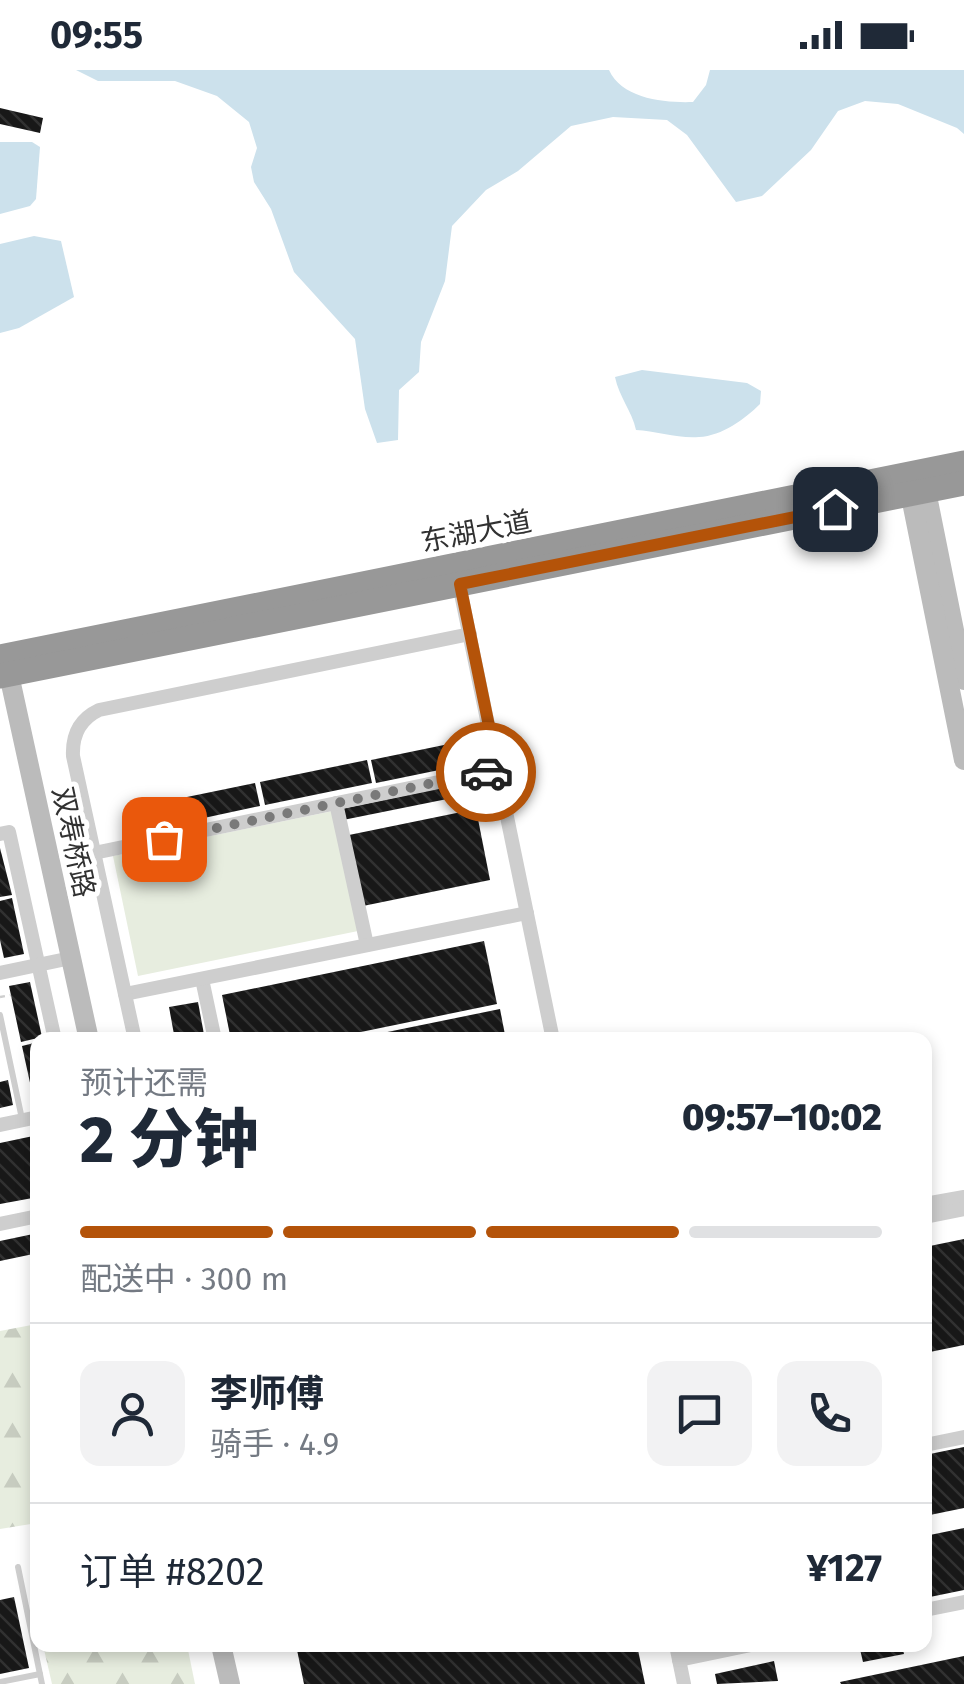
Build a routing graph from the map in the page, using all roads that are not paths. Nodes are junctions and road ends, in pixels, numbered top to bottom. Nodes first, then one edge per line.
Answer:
1 (964, 463) edge
2 (964, 482) edge
3 (916, 483) junction
4 (460, 584) junction
5 (470, 634) junction
6 (4, 666) edge
7 (964, 680) edge
8 (964, 760) edge
9 (498, 770) junction
10 (336, 803) junction
11 (0, 834) edge
12 (94, 853) junction
13 (527, 913) junction
14 (367, 946) junction
15 (71, 958) junction
16 (38, 965) junction
17 (0, 973) edge
18 (202, 979) junction
19 (125, 994) junction
20 (0, 1015) edge
21 (2, 1029) edge
22 (53, 1032) edge
23 (87, 1032) edge
24 (133, 1032) edge
25 (213, 1032) edge
26 (551, 1032) edge
27 (12, 1074) junction
28 (0, 1076) edge
29 (30, 1118) edge
30 (0, 1125) edge
31 (964, 1196) edge
32 (932, 1203) edge
33 (964, 1209) edge
34 (932, 1216) edge
35 (30, 1218) edge
36 (0, 1224) edge
37 (964, 1437) edge
38 (932, 1444) edge
39 (18, 1567) dead end
40 (964, 1602) edge
41 (932, 1609) edge
42 (30, 1625) edge
43 (35, 1652) edge
44 (223, 1652) edge
45 (677, 1652) edge
46 (40, 1674) junction
47 (0, 1682) edge
48 (42, 1684) edge
49 (230, 1684) edge
50 (684, 1684) edge

1 - 3 highway, 东湖大道
2 - 3 highway, 东湖大道
3 - 4 highway, 东湖大道
3 - 6 highway, 东湖大道
3 - 7 street
3 - 8 street
4 - 5 street
4 - 6 highway, 东湖大道
5 - 9 street
5 - 12 street
6 - 15 street, 双寿桥路
9 - 10 street
9 - 13 street
10 - 12 street
10 - 14 street
11 - 16 street
12 - 19 street
13 - 14 street
13 - 26 street
14 - 18 street
15 - 16 street
15 - 23 street, 双寿桥路
16 - 17 street
16 - 22 street
18 - 19 street
18 - 25 street
19 - 24 street
20 - 21 lane
21 - 27 lane
27 - 28 lane
27 - 29 lane
29 - 30 street
31 - 32 street
33 - 34 street
35 - 36 street
37 - 38 street
39 - 42 lane
40 - 41 street
43 - 46 lane
44 - 49 street
45 - 50 street
46 - 47 lane
46 - 48 lane

